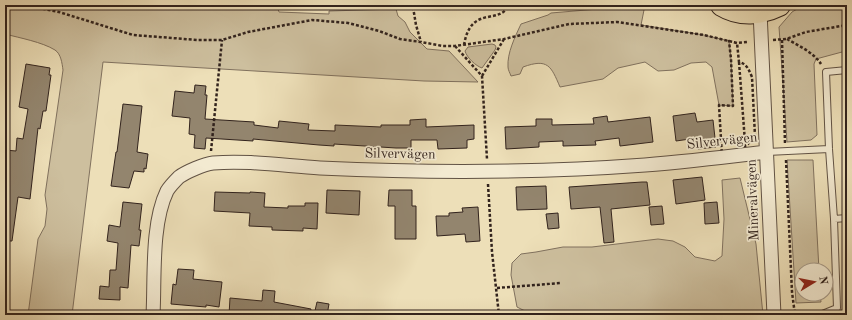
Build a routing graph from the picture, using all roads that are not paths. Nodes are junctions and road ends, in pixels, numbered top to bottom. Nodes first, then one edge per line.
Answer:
1 (722, 5) edge
2 (769, 8) edge
3 (847, 70) edge
4 (829, 149) junction
5 (745, 150) road end
6 (767, 152) junction
7 (722, 157) road end
8 (847, 218) edge
9 (834, 219) junction
10 (153, 315) edge
11 (774, 315) edge
12 (820, 315) edge

1 - 2 highway
2 - 6 street, Mineralvägen
3 - 4 lane
4 - 6 lane
4 - 9 lane
5 - 6 street, Silvervägen
6 - 11 street, Mineralvägen
7 - 10 street, Silvervägen
8 - 9 lane
9 - 12 lane

